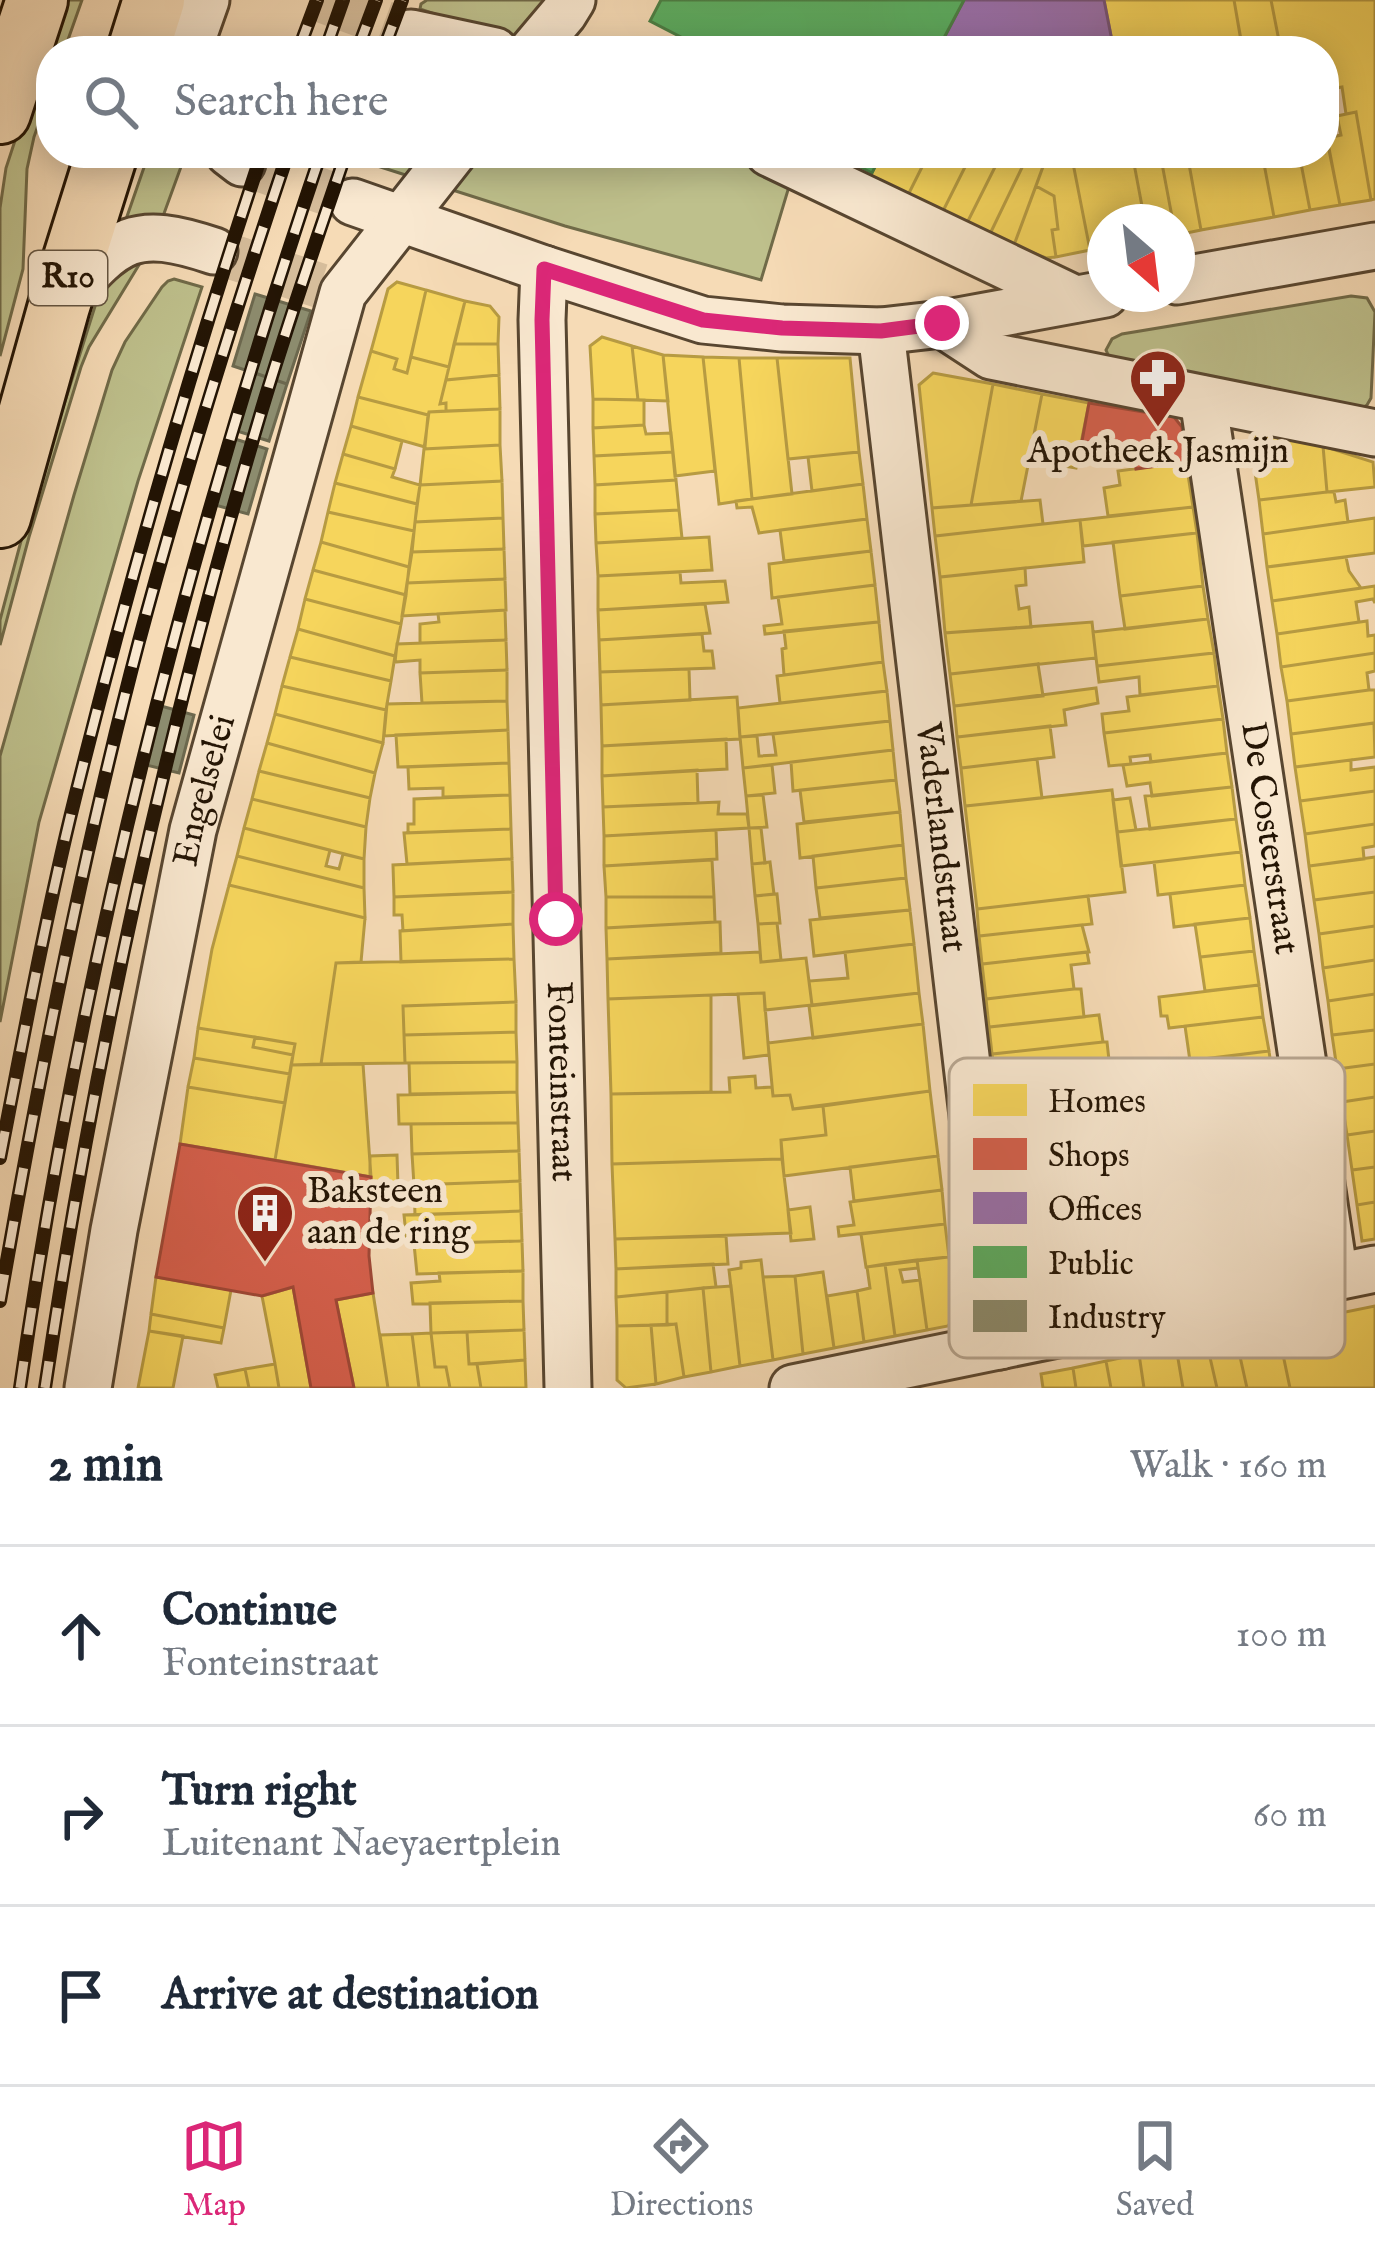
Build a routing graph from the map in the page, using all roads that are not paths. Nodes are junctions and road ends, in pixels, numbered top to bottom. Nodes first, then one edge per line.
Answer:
1 (37, 0) edge
2 (154, 0) edge
3 (206, 0) edge
4 (572, 0) edge
5 (411, 33) tunnel mouth
6 (143, 36) edge
7 (193, 36) edge
8 (425, 36) edge
9 (545, 36) edge
10 (0, 113) edge
11 (102, 168) edge
12 (441, 168) edge
13 (804, 168) edge
14 (353, 202) tunnel mouth
15 (402, 218) junction
16 (1375, 246) edge
17 (214, 251) tunnel mouth
18 (544, 269) junction
19 (1195, 278) edge
20 (1087, 296) edge
21 (1087, 298) edge
22 (59, 306) junction
23 (942, 323) junction
24 (881, 331) junction
25 (1203, 399) junction
26 (1375, 433) edge
27 (0, 517) edge
28 (966, 1058) edge
29 (1318, 1058) edge
30 (1345, 1216) edge
31 (1355, 1273) edge
32 (953, 1358) edge
33 (864, 1381) edge
34 (88, 1388) edge
35 (568, 1388) edge
36 (794, 1388) edge

1 - 10 main road
2 - 6 main road
3 - 7 street
4 - 9 street
5 - 8 street
11 - 22 main road, R10
12 - 15 street, Engelselei
13 - 20 street
14 - 15 street
15 - 18 street
15 - 34 street, Engelselei
16 - 19 street
17 - 22 street
18 - 24 street
18 - 35 street, Fonteinstraat
21 - 23 street
22 - 27 main road, R10
23 - 24 street
23 - 25 street
24 - 28 street, Vaderlandstraat
25 - 26 street
25 - 29 street, De Costerstraat
30 - 31 street, De Costerstraat
32 - 33 street
33 - 36 street

